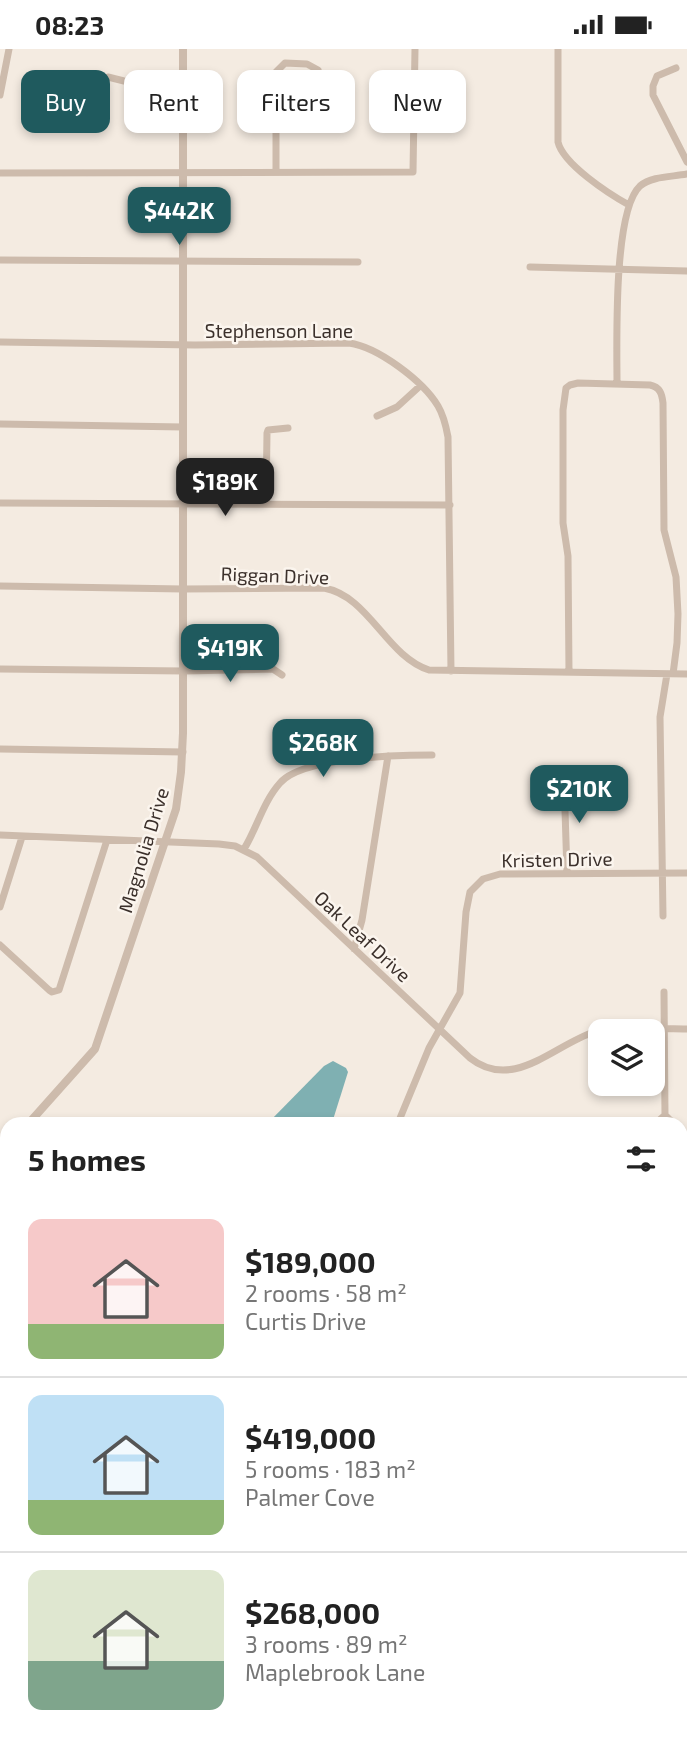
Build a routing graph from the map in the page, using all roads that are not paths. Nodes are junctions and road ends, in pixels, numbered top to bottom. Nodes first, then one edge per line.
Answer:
1 (9, 49) edge
2 (183, 49) edge
3 (415, 49) edge
4 (558, 49) edge
5 (676, 68) dead end
6 (183, 70) edge
7 (278, 70) edge
8 (318, 70) dead end
9 (0, 95) edge
10 (183, 133) edge
11 (276, 133) edge
12 (687, 162) edge
13 (276, 172) junction
14 (0, 173) edge
15 (183, 173) junction
16 (687, 174) edge
17 (629, 205) junction
18 (0, 261) edge
19 (184, 261) junction
20 (358, 262) dead end
21 (530, 267) dead end
22 (620, 270) junction
23 (687, 271) edge
24 (0, 342) edge
25 (183, 345) junction
26 (617, 384) junction
27 (421, 386) junction
28 (377, 417) dead end
29 (0, 424) edge
30 (183, 426) junction
31 (288, 428) dead end
32 (0, 503) edge
33 (183, 503) junction
34 (266, 504) junction
35 (450, 505) junction
36 (0, 586) edge
37 (183, 589) junction
38 (0, 669) edge
39 (184, 671) junction
40 (451, 671) junction
41 (569, 673) junction
42 (670, 674) junction
43 (687, 674) edge
44 (282, 675) dead end
45 (0, 749) edge
46 (183, 752) junction
47 (432, 755) dead end
48 (388, 756) junction
49 (564, 779) dead end
50 (0, 835) edge
51 (22, 837) junction
52 (107, 840) junction
53 (164, 843) junction
54 (244, 849) junction
55 (662, 872) junction
56 (567, 873) junction
57 (687, 873) edge
58 (0, 907) edge
59 (663, 916) dead end
60 (0, 945) edge
61 (354, 949) junction
62 (664, 992) dead end
63 (664, 1019) edge
64 (439, 1029) junction
65 (665, 1029) edge
66 (687, 1029) edge
67 (588, 1035) edge
68 (665, 1096) edge
69 (665, 1115) joint
70 (34, 1117) edge
71 (401, 1117) edge
72 (663, 1117) edge

1 - 9 street
2 - 6 street, Magnolia Drive
3 - 13 street
4 - 17 street
5 - 12 street
7 - 8 street
10 - 15 street, Magnolia Drive
11 - 13 street
13 - 15 street
14 - 15 street
15 - 19 street, Magnolia Drive
16 - 17 street
17 - 22 street
18 - 19 street
19 - 20 street
19 - 25 street, Magnolia Drive
21 - 22 street
22 - 23 street
22 - 26 street
24 - 25 street, Stephenson Lane
25 - 27 street, Stephenson Lane
25 - 30 street, Magnolia Drive
26 - 41 street
26 - 42 street
27 - 28 street
27 - 35 street, Stephenson Lane
29 - 30 street
30 - 33 street, Magnolia Drive
31 - 34 street
32 - 33 street
33 - 34 street
33 - 37 street, Magnolia Drive
34 - 35 street
35 - 40 street, Stephenson Lane
36 - 37 street, Riggan Drive
37 - 39 street, Magnolia Drive
37 - 40 street, Riggan Drive
38 - 39 street
39 - 44 street
39 - 46 street, Magnolia Drive
40 - 41 street, Riggan Drive
41 - 42 street, Riggan Drive
42 - 43 street, Riggan Drive
42 - 55 street
45 - 46 street
46 - 53 street, Magnolia Drive
47 - 48 street
48 - 54 street
48 - 61 street
49 - 56 street
50 - 51 street, Oak Leaf Drive
51 - 52 street, Oak Leaf Drive
51 - 58 street
52 - 53 street, Oak Leaf Drive
52 - 60 street
53 - 54 street, Oak Leaf Drive
53 - 70 street, Magnolia Drive
54 - 61 street, Oak Leaf Drive
55 - 56 street, Kristen Drive
55 - 57 street, Kristen Drive
55 - 59 street
56 - 64 street, Kristen Drive
61 - 64 street, Oak Leaf Drive
62 - 63 street
64 - 67 street, Oak Leaf Drive
64 - 71 street, Kristen Drive
65 - 66 street, Oak Leaf Drive
68 - 69 street
69 - 72 street

